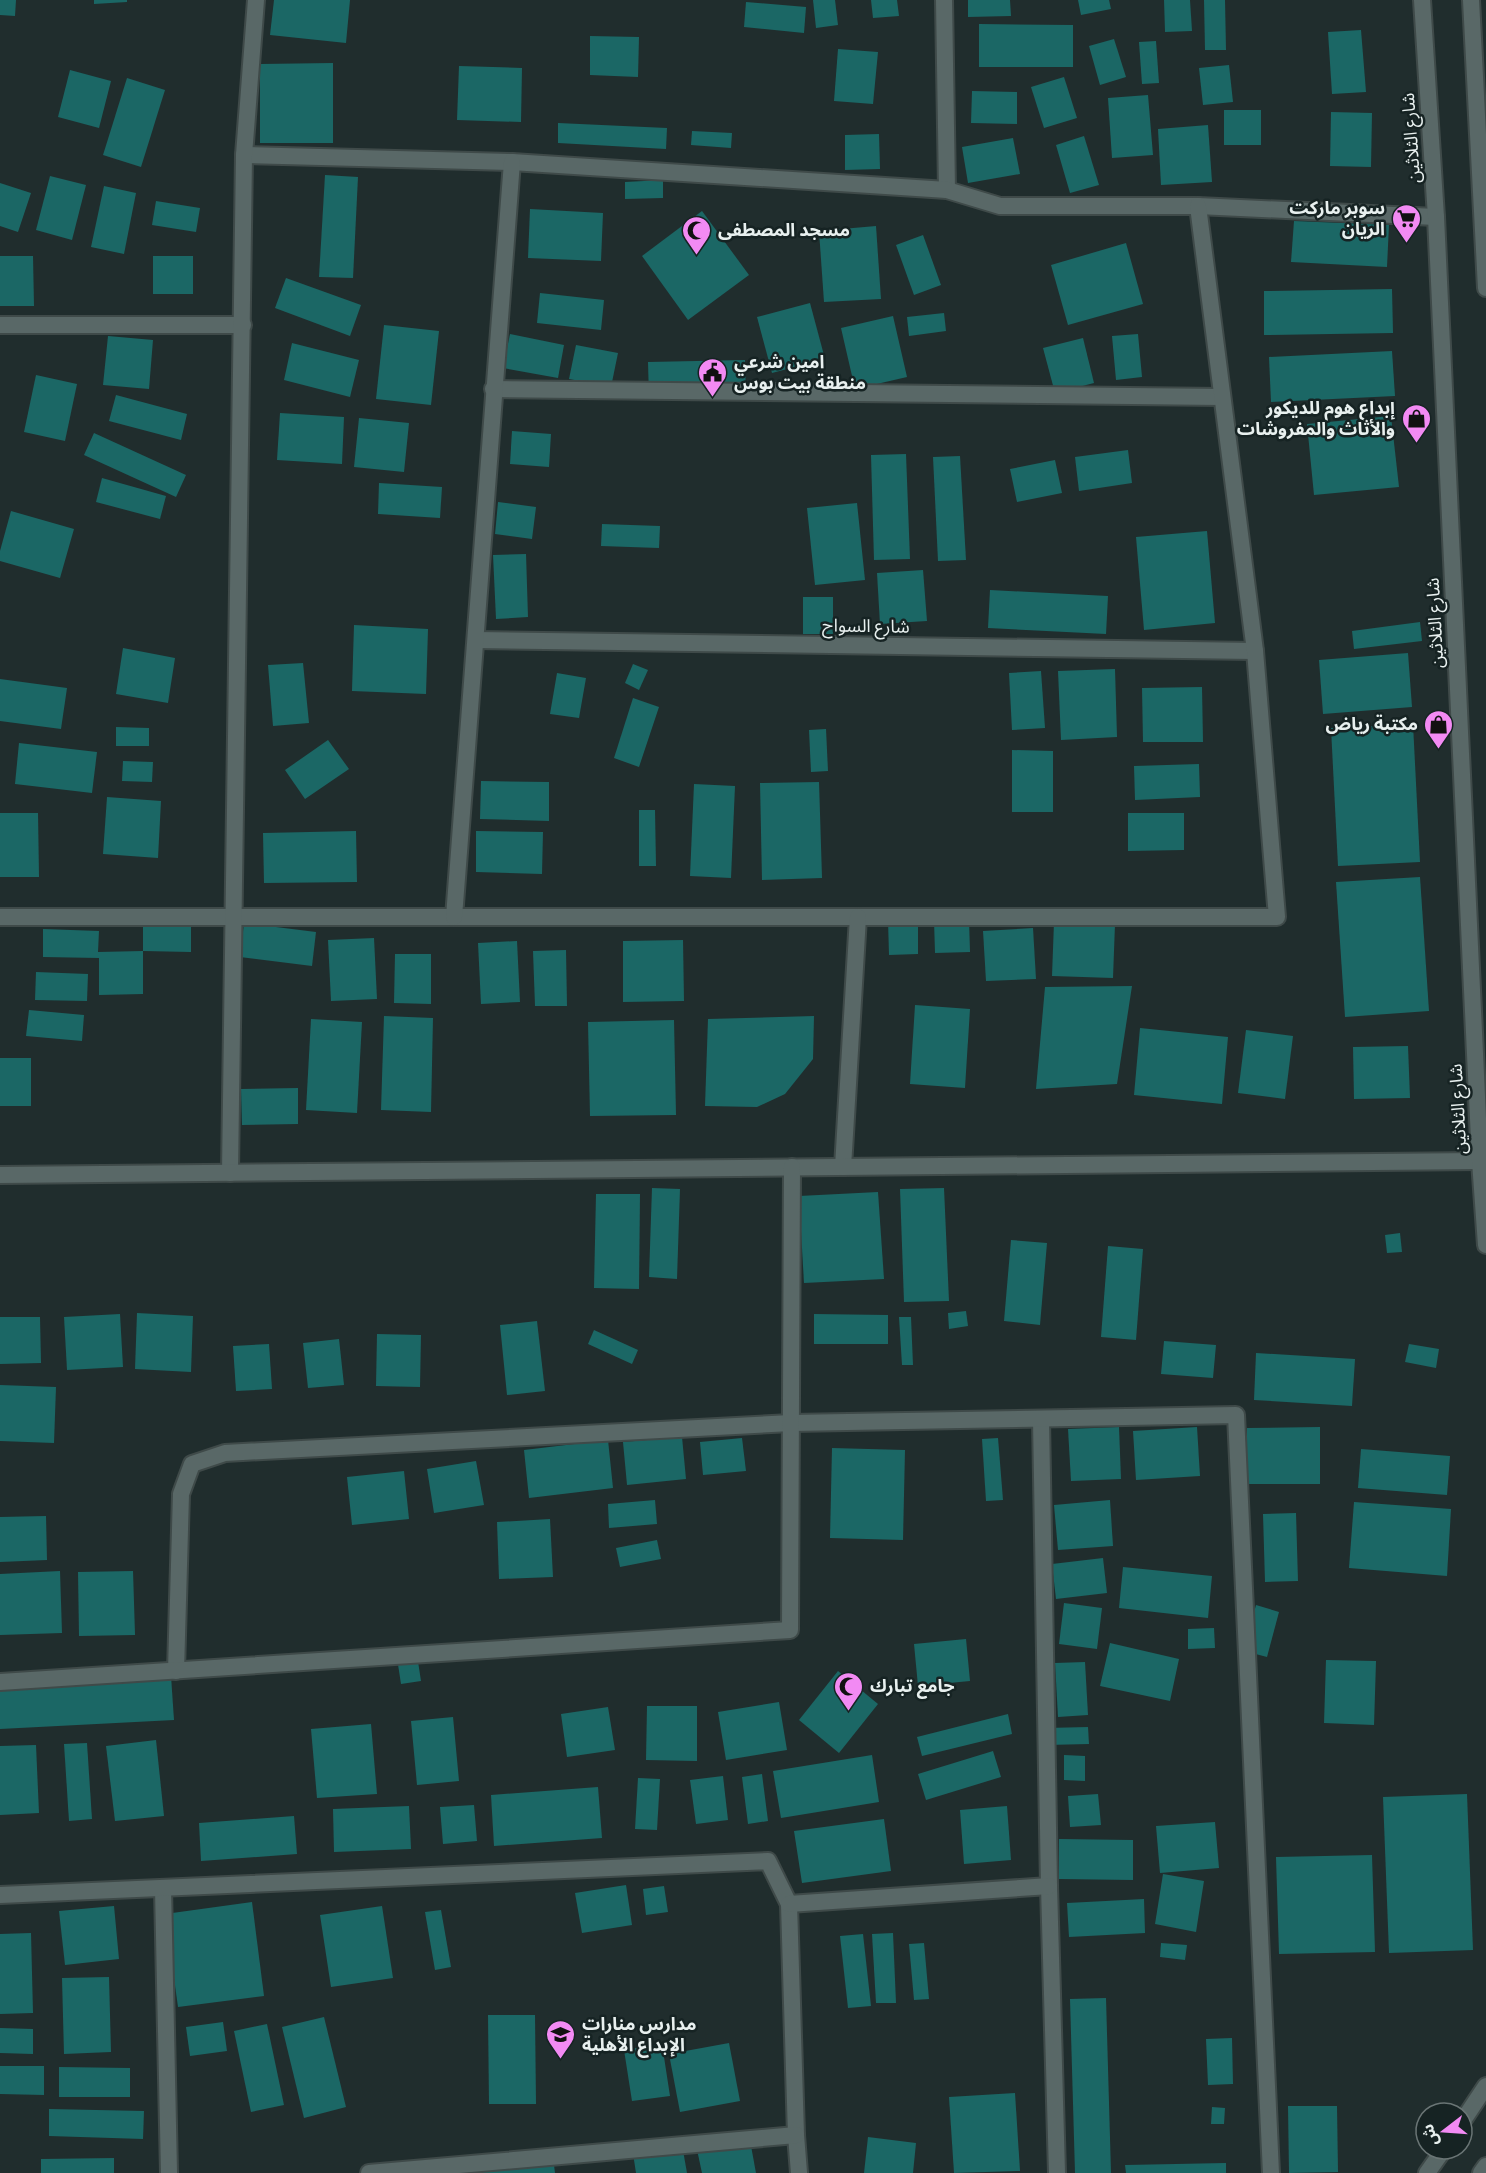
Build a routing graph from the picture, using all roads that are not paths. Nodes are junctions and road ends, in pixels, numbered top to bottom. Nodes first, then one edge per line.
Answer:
1 (256, 0) edge
2 (944, 0) edge
3 (1422, 0) edge
4 (1471, 0) edge
5 (244, 155) junction
6 (512, 162) junction
7 (947, 190) junction
8 (1198, 206) junction
9 (1436, 217) junction
10 (1486, 288) edge
11 (0, 325) edge
12 (243, 325) junction
13 (493, 389) junction
14 (1222, 397) junction
15 (476, 640) junction
16 (1255, 651) junction
17 (0, 917) edge
18 (233, 917) junction
19 (454, 917) junction
20 (858, 917) junction
21 (1483, 1161) edge
22 (792, 1167) junction
23 (843, 1167) junction
24 (230, 1173) junction
25 (0, 1175) edge
26 (1486, 1245) edge
27 (1041, 1419) junction
28 (791, 1423) junction
29 (176, 1671) junction
30 (0, 1682) edge
31 (1049, 1886) junction
32 (163, 1888) junction
33 (0, 1895) edge
34 (789, 1904) junction
35 (1486, 2086) edge
36 (1474, 2104) edge
37 (796, 2135) junction
38 (1486, 2166) edge
39 (488, 2168) edge
40 (169, 2173) edge
41 (369, 2173) edge
42 (799, 2173) edge
43 (1057, 2173) edge
44 (1270, 2173) edge
45 (1481, 2173) edge

1 - 5 street
2 - 7 street
3 - 9 street, شارع الثلاثين
4 - 10 street
5 - 6 street
5 - 12 street
6 - 7 street
6 - 13 street
7 - 8 street
8 - 9 street
8 - 14 street
9 - 21 street, شارع الثلاثين
11 - 12 street
12 - 18 street
13 - 14 street
13 - 15 street
14 - 16 street
15 - 16 street, شارع السواح
15 - 19 street
16 - 20 street
17 - 18 street
18 - 19 street
18 - 24 street
19 - 20 street
20 - 23 street
21 - 23 street
21 - 26 street, شارع الثلاثين
22 - 23 street
22 - 24 street
22 - 28 street
24 - 25 street
27 - 28 street
27 - 31 street
27 - 44 street
28 - 29 street
28 - 29 street
29 - 30 street
31 - 34 street
31 - 43 street
32 - 33 street
32 - 34 street
32 - 40 street
34 - 37 street
35 - 36 street
37 - 39 street
37 - 42 street
38 - 45 street
39 - 41 street

